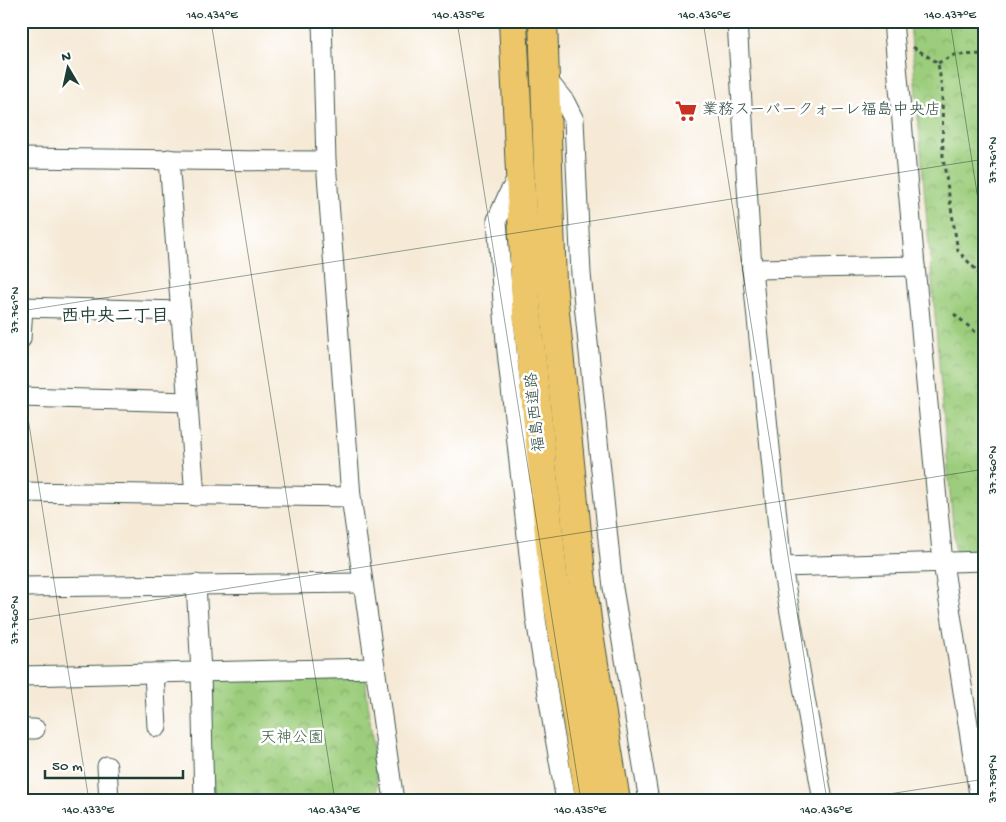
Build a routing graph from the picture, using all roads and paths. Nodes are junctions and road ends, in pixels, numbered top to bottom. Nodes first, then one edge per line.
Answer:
1 (322, 21) edge
2 (513, 21) edge
3 (544, 21) edge
4 (737, 21) edge
5 (893, 28) edge
6 (985, 54) edge
7 (938, 63) junction
8 (545, 77) junction
9 (21, 158) edge
10 (168, 159) junction
11 (326, 160) junction
12 (520, 174) junction
13 (915, 266) junction
14 (752, 269) junction
15 (985, 279) edge
16 (22, 307) edge
17 (181, 311) junction
18 (954, 314) dead end
19 (21, 339) edge
20 (985, 340) edge
21 (21, 397) edge
22 (188, 402) junction
23 (21, 492) edge
24 (195, 496) junction
25 (351, 497) junction
26 (985, 561) edge
27 (943, 563) junction
28 (782, 567) junction
29 (363, 583) junction
30 (196, 584) junction
31 (21, 587) edge
32 (375, 668) junction
33 (201, 672) junction
34 (154, 673) junction
35 (21, 676) edge
36 (157, 727) dead end
37 (107, 766) dead end
38 (109, 801) edge
39 (204, 801) edge
40 (394, 801) edge
41 (566, 801) edge
42 (590, 801) edge
43 (616, 801) edge
44 (649, 801) edge
45 (823, 801) edge
46 (980, 801) edge

1 - 11 street
2 - 12 highway, 福島西道路
3 - 8 highway, 福島西道路
4 - 14 street
5 - 7 path
5 - 13 street
6 - 7 path
7 - 15 path
8 - 43 highway, 福島西道路
8 - 44 street
9 - 10 street
10 - 11 street
10 - 17 street
11 - 25 street
12 - 41 street
12 - 42 highway, 福島西道路
13 - 14 street
13 - 27 street
14 - 28 street
16 - 17 street
16 - 19 street
17 - 22 street
18 - 20 path
21 - 22 street
22 - 24 street
23 - 24 street
24 - 25 street
25 - 29 street
26 - 27 street
27 - 28 street
27 - 46 street
28 - 45 street
29 - 30 street
29 - 32 street
30 - 31 street
30 - 33 street
32 - 33 street
32 - 40 street
33 - 34 street
33 - 39 street
34 - 35 street
34 - 36 street
37 - 38 street

